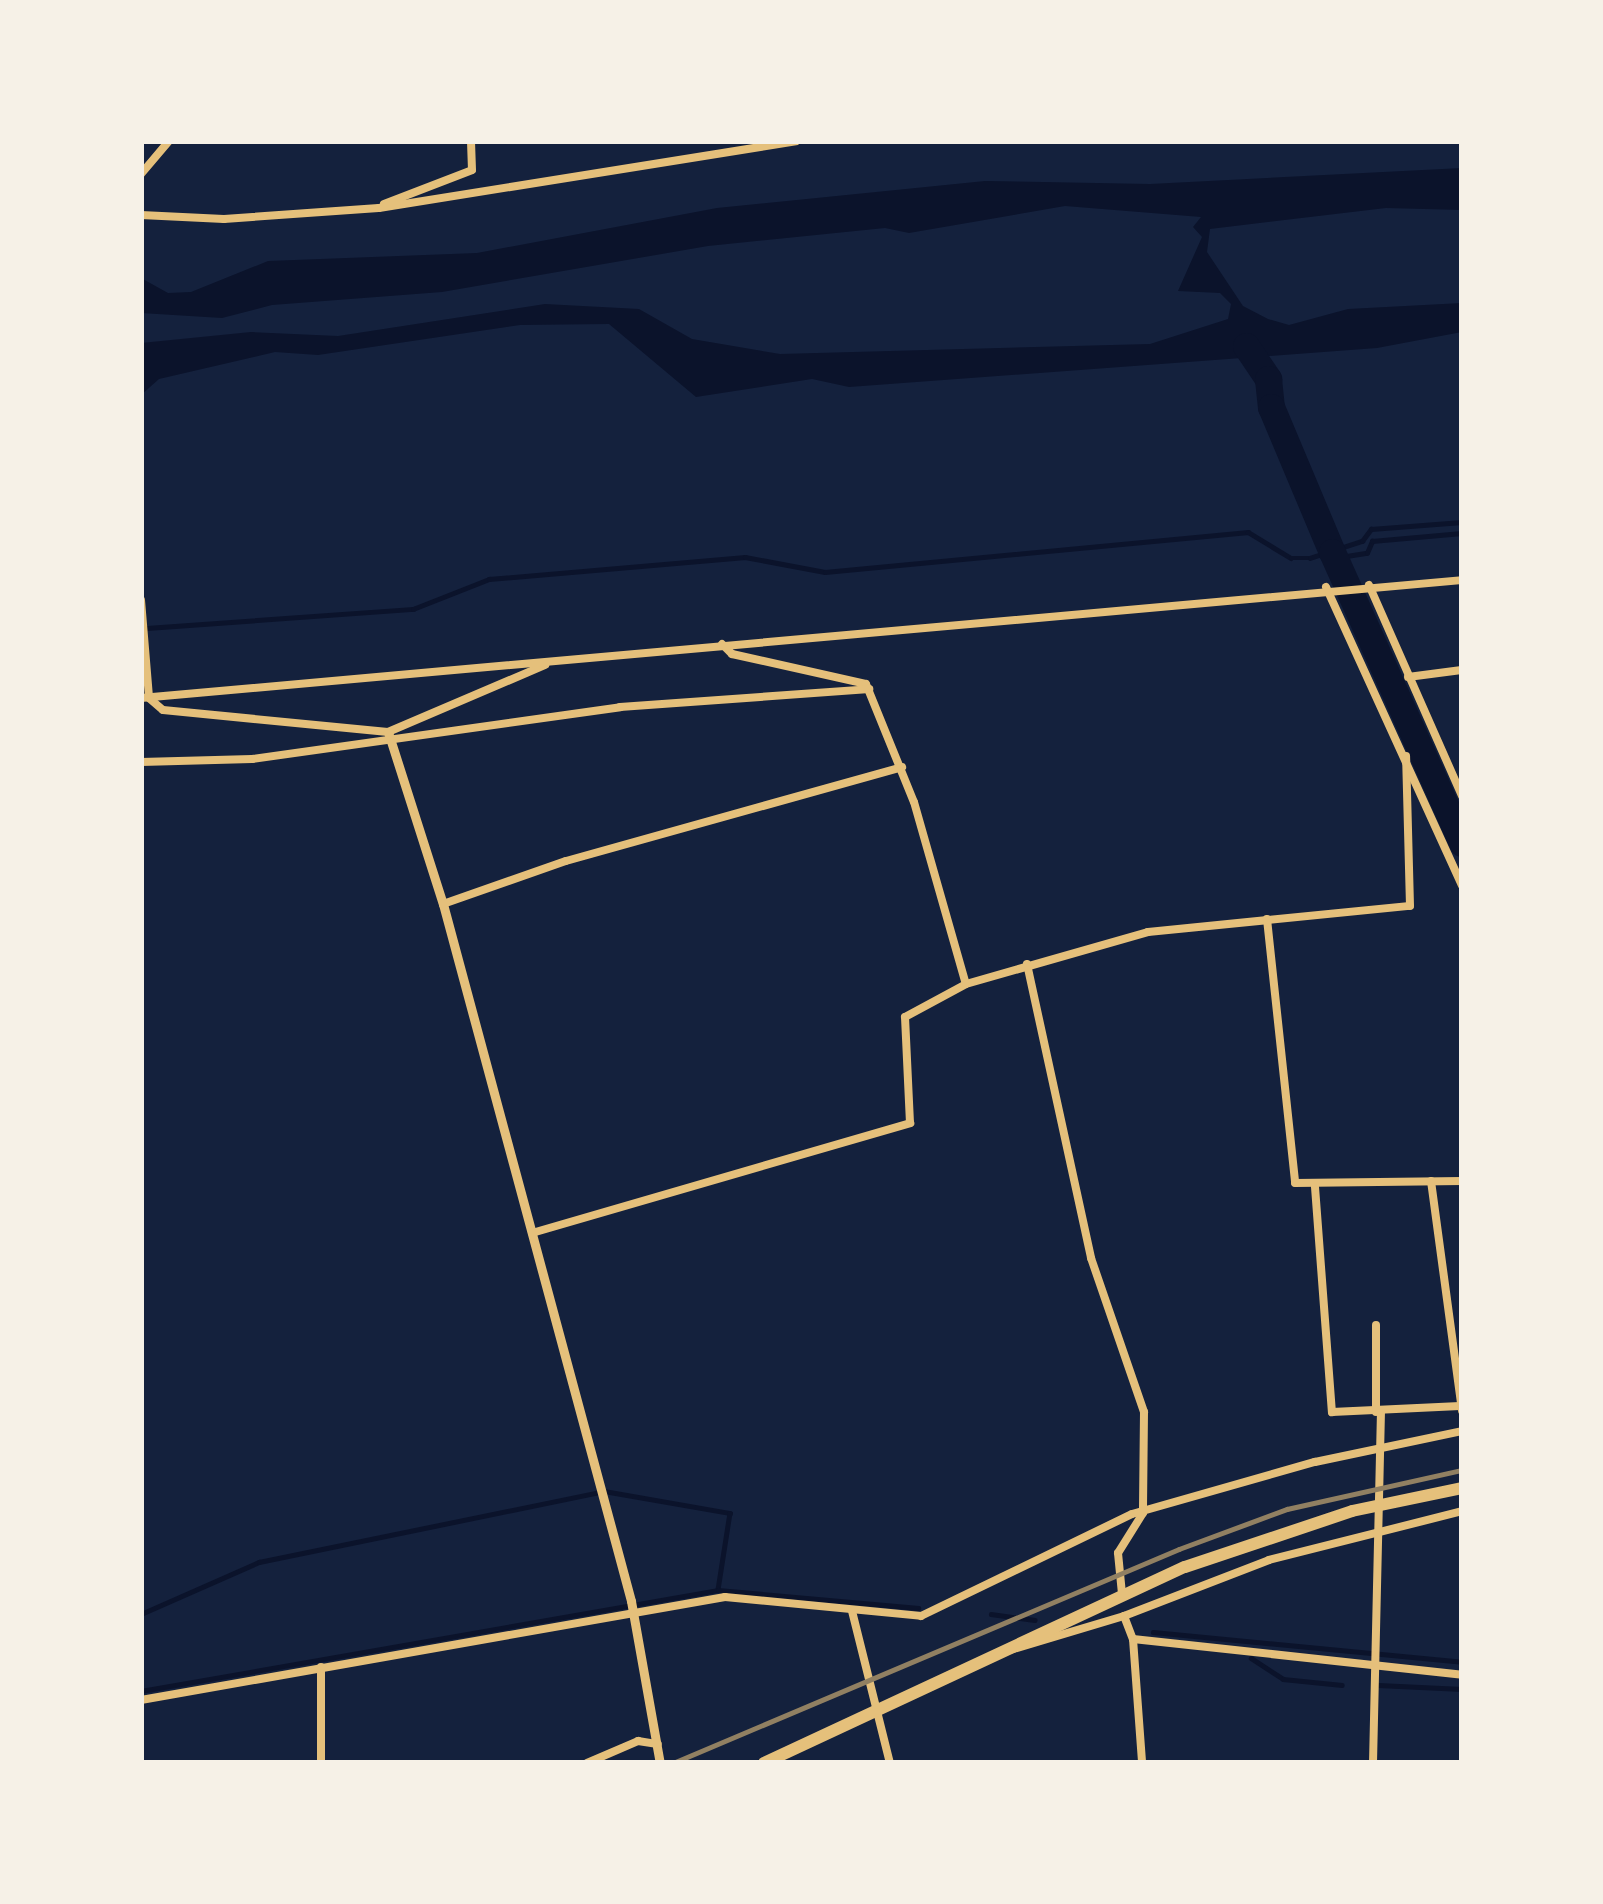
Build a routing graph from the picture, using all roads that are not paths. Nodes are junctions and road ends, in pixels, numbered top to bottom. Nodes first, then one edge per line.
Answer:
1 (169, 141) edge
2 (471, 141) edge
3 (796, 141) edge
4 (141, 174) edge
5 (379, 208) junction
6 (141, 215) edge
7 (1462, 580) edge
8 (1366, 585) junction
9 (1326, 587) junction
10 (141, 600) edge
11 (722, 644) junction
12 (546, 664) junction
13 (1462, 670) edge
14 (1408, 676) junction
15 (869, 689) junction
16 (145, 698) edge
17 (391, 736) junction
18 (1406, 756) junction
19 (141, 762) edge
20 (902, 766) junction
21 (1462, 796) edge
22 (1462, 886) edge
23 (443, 904) junction
24 (1268, 919) junction
25 (1027, 964) junction
26 (966, 984) junction
27 (1431, 1181) junction
28 (1462, 1181) edge
29 (1315, 1187) junction
30 (532, 1233) junction
31 (1376, 1325) dead end
32 (1461, 1408) edge
33 (1378, 1411) junction
34 (1462, 1431) edge
35 (1381, 1447) junction
36 (1462, 1488) edge
37 (1462, 1511) edge
38 (1143, 1514) junction
39 (1379, 1529) junction
40 (1122, 1594) junction
41 (633, 1608) junction
42 (852, 1611) junction
43 (1124, 1616) junction
44 (1133, 1639) junction
45 (1002, 1650) junction
46 (1379, 1658) junction
47 (321, 1667) junction
48 (1462, 1675) edge
49 (141, 1700) edge
50 (875, 1712) junction
51 (658, 1744) junction
52 (321, 1763) edge
53 (587, 1763) edge
54 (660, 1763) edge
55 (764, 1763) edge
56 (890, 1763) edge
57 (1142, 1763) edge
58 (1373, 1763) edge

1 - 4 street
2 - 5 street
3 - 5 street
5 - 6 street
7 - 8 street
8 - 9 street
8 - 14 street
9 - 11 street
9 - 18 street
10 - 16 street
11 - 12 street
11 - 15 street
12 - 16 street
12 - 17 street
13 - 14 street
14 - 21 street
15 - 17 street
15 - 20 street
16 - 17 street
17 - 19 street
17 - 23 street
18 - 22 street
18 - 24 street
20 - 23 street
20 - 26 street
23 - 30 street
24 - 25 street
24 - 29 street
25 - 26 street
25 - 38 street
26 - 30 street
27 - 28 street
27 - 29 street
27 - 32 street
29 - 33 street
30 - 41 street
31 - 33 street
32 - 33 street
33 - 35 street
34 - 35 street
35 - 38 street
35 - 39 street
36 - 40 highway
37 - 39 street
38 - 40 street
38 - 42 street
39 - 43 street
39 - 46 street
40 - 45 highway
41 - 42 street
41 - 47 street
41 - 51 street
42 - 50 street
43 - 44 street
43 - 45 street
44 - 46 street
44 - 57 street
45 - 50 highway
46 - 48 street
46 - 58 street
47 - 49 street
47 - 52 street
50 - 55 highway
50 - 56 street
51 - 53 street
51 - 54 street

